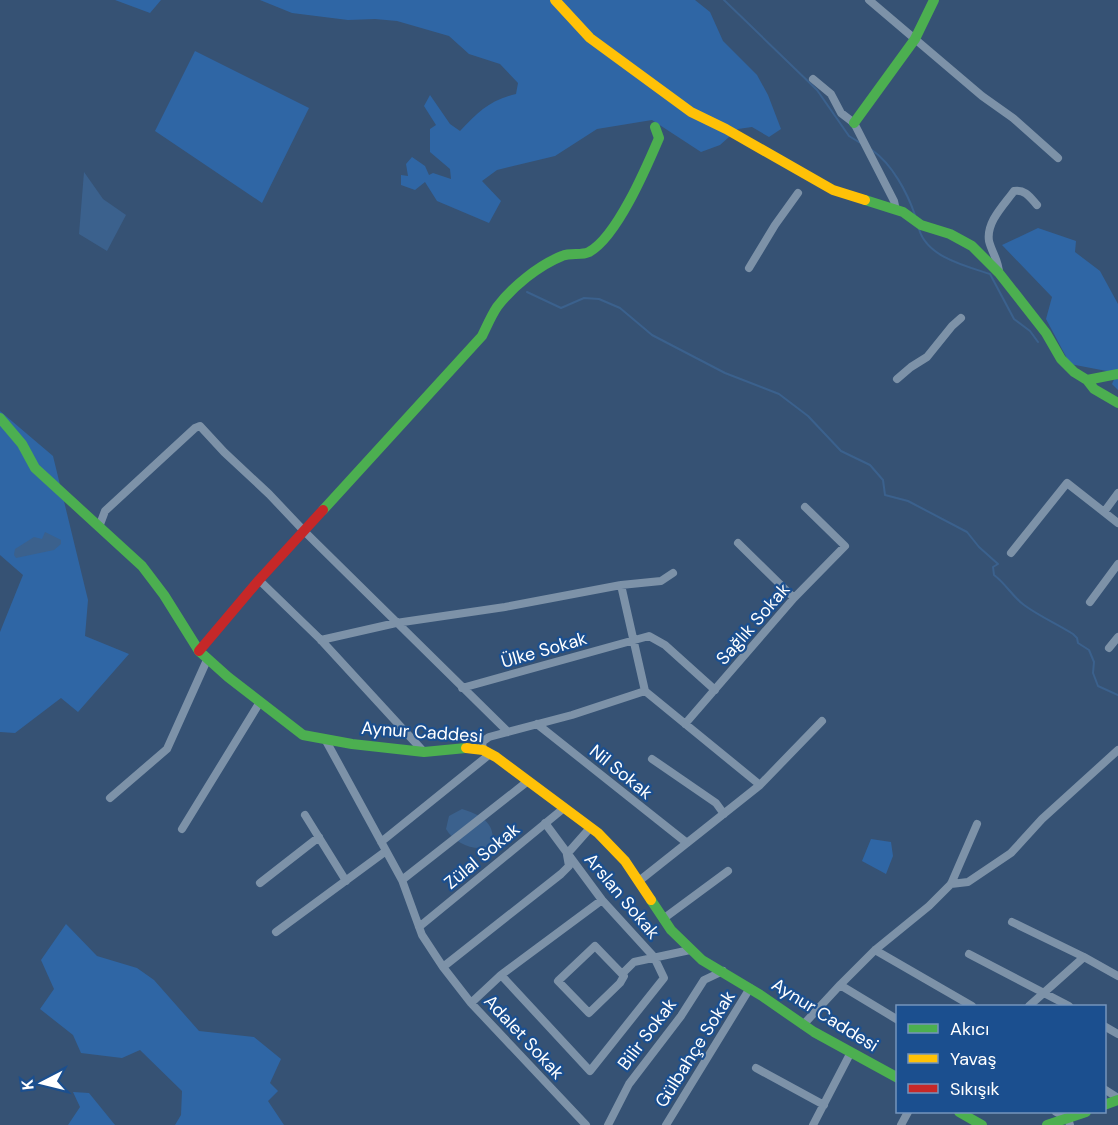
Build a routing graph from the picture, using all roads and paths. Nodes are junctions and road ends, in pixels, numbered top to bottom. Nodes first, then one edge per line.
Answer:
1 (555, 0) edge
2 (869, 0) edge
3 (934, 0) edge
4 (915, 39) junction
5 (813, 80) dead end
6 (854, 123) junction
7 (655, 127) dead end
8 (1058, 158) dead end
9 (798, 193) dead end
10 (1037, 205) dead end
11 (896, 210) junction
12 (749, 268) dead end
13 (999, 273) junction
14 (961, 318) dead end
15 (1118, 374) edge
16 (897, 379) dead end
17 (1087, 380) junction
18 (1118, 403) edge
19 (0, 418) edge
20 (1118, 493) edge
21 (805, 507) dead end
22 (1104, 512) junction
23 (1118, 523) edge
24 (99, 527) junction
25 (304, 531) junction
26 (738, 543) dead end
27 (1011, 553) dead end
28 (1118, 564) edge
29 (673, 573) dead end
30 (259, 580) junction
31 (621, 585) junction
32 (794, 598) junction
33 (1090, 602) dead end
34 (396, 623) junction
35 (1118, 637) edge
36 (321, 640) junction
37 (634, 640) junction
38 (1109, 648) dead end
39 (199, 651) junction
40 (207, 660) junction
41 (462, 688) junction
42 (715, 690) junction
43 (645, 691) junction
44 (260, 702) junction
45 (822, 721) dead end
46 (537, 724) junction
47 (686, 724) junction
48 (508, 732) junction
49 (325, 739) junction
50 (1118, 750) edge
51 (424, 752) junction
52 (486, 752) junction
53 (652, 759) dead end
54 (528, 781) junction
55 (760, 785) junction
56 (110, 798) dead end
57 (564, 808) junction
58 (724, 814) junction
59 (305, 815) dead end
60 (545, 823) junction
61 (977, 824) dead end
62 (590, 828) junction
63 (182, 829) dead end
64 (319, 837) junction
65 (381, 842) junction
66 (687, 843) junction
67 (386, 851) junction
68 (567, 854) junction
69 (728, 871) dead end
70 (402, 880) junction
71 (346, 881) junction
72 (639, 881) junction
73 (260, 883) dead end
74 (951, 884) junction
75 (602, 900) junction
76 (663, 919) junction
77 (1012, 922) dead end
78 (419, 927) junction
79 (276, 932) dead end
80 (690, 950) junction
81 (875, 950) junction
82 (969, 954) dead end
83 (654, 957) junction
84 (1084, 957) junction
85 (443, 967) junction
86 (723, 971) junction
87 (622, 974) junction
88 (501, 975) junction
89 (1118, 976) edge
90 (840, 985) junction
91 (750, 988) junction
92 (1044, 993) junction
93 (471, 1003) junction
94 (970, 1005) edge
95 (1030, 1005) edge
96 (1067, 1005) edge
97 (896, 1019) edge
98 (803, 1025) junction
99 (851, 1053) junction
100 (756, 1068) dead end
101 (896, 1077) edge
102 (824, 1104) junction
103 (960, 1113) edge
104 (1084, 1113) edge
105 (1069, 1121) edge
106 (976, 1124) edge
107 (586, 1125) edge
108 (609, 1125) edge
109 (666, 1125) edge
110 (813, 1125) edge
111 (1047, 1125) edge

1 - 11 street
2 - 4 street
3 - 4 street
4 - 6 street
4 - 8 street
5 - 6 street
6 - 11 street
7 - 25 street
9 - 12 street
10 - 13 street
11 - 13 street
13 - 17 street
14 - 16 street
15 - 17 street
17 - 18 street
19 - 24 street, Aynur Caddesi
20 - 22 street
21 - 32 street, Sağlık Sokak
22 - 23 street
22 - 27 street
24 - 25 street
24 - 39 street, Aynur Caddesi
25 - 30 street
25 - 34 street
26 - 32 street
28 - 33 street
29 - 31 street
30 - 36 street
30 - 39 street
31 - 34 street
31 - 37 street
32 - 42 street, Sağlık Sokak
34 - 36 street
34 - 41 street
35 - 38 street
36 - 51 street
37 - 41 street, Ülke Sokak
37 - 42 street
37 - 43 street
39 - 40 street, Aynur Caddesi
40 - 44 street, Aynur Caddesi
40 - 56 street
41 - 48 street
42 - 47 street, Sağlık Sokak
43 - 46 street
43 - 47 street
44 - 49 street, Aynur Caddesi
44 - 63 street
45 - 55 street
46 - 48 street
46 - 66 street, Nil Sokak
47 - 55 street
48 - 52 street
49 - 51 street, Aynur Caddesi
49 - 65 street, Adalet Sokak
50 - 74 street
51 - 52 street, Aynur Caddesi
52 - 54 street, Aynur Caddesi
52 - 65 street
53 - 58 street
54 - 57 street, Aynur Caddesi
54 - 70 street
55 - 58 street
57 - 60 street, Zülal Sokak
57 - 62 street, Aynur Caddesi
58 - 66 street
59 - 64 street
60 - 68 street, Arslan Sokak
60 - 78 street, Zülal Sokak
61 - 74 street
62 - 68 street
62 - 72 street, Aynur Caddesi
64 - 71 street
64 - 73 street
65 - 67 street, Adalet Sokak
66 - 72 street
67 - 70 street, Adalet Sokak
67 - 71 street
68 - 75 street, Arslan Sokak
68 - 85 street
69 - 76 street
70 - 78 street, Adalet Sokak
71 - 79 street
72 - 76 street, Aynur Caddesi
74 - 81 street
75 - 83 street, Arslan Sokak
75 - 88 street
76 - 80 street, Aynur Caddesi
77 - 84 street
78 - 85 street, Adalet Sokak
80 - 83 street
80 - 86 street, Aynur Caddesi
81 - 90 street
81 - 94 street
82 - 92 street
83 - 87 street
83 - 88 street
84 - 89 street
84 - 92 street
85 - 93 street, Adalet Sokak
86 - 91 street, Aynur Caddesi
86 - 108 street, Bilir Sokak
87 - 87 street
88 - 93 street
90 - 97 street
90 - 98 street
91 - 98 street, Aynur Caddesi
91 - 109 street, Gülbahçe Sokak
92 - 95 street
92 - 96 street
93 - 107 street, Adalet Sokak
98 - 99 street, Aynur Caddesi
99 - 101 street, Aynur Caddesi
99 - 102 street
100 - 102 street
102 - 110 street
103 - 106 street
104 - 105 street
105 - 111 street

